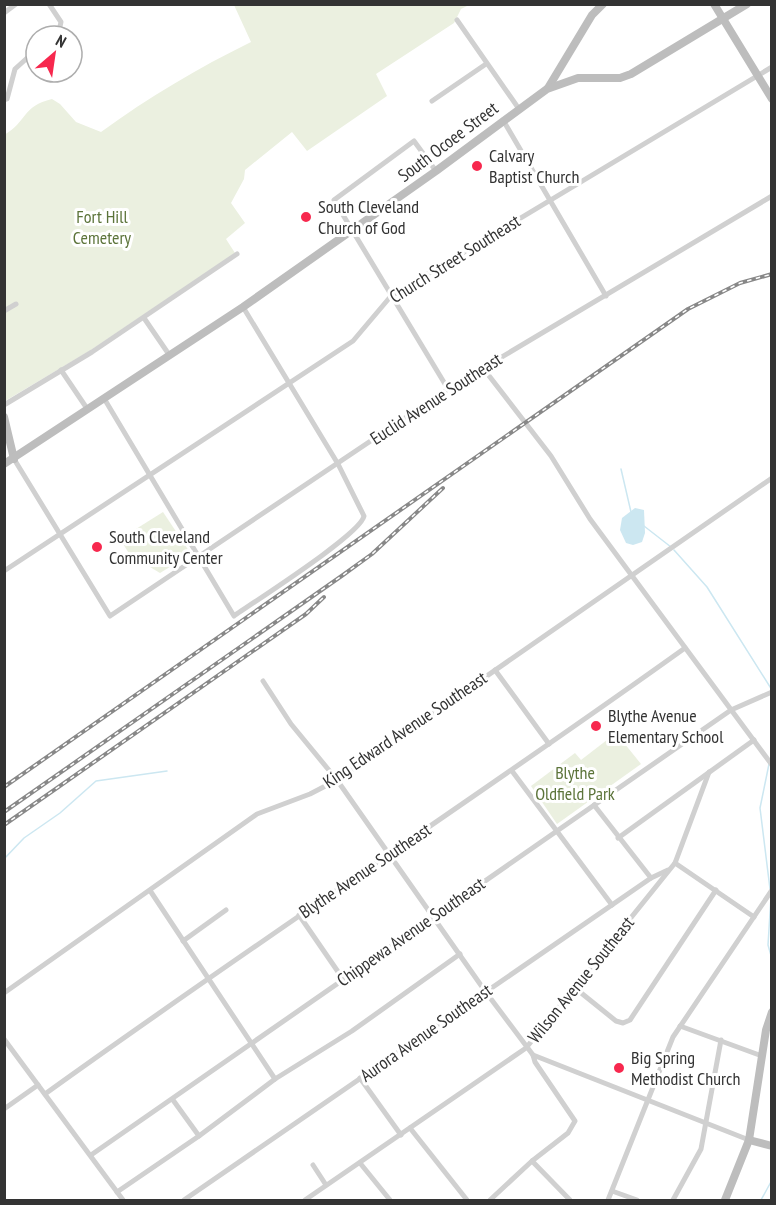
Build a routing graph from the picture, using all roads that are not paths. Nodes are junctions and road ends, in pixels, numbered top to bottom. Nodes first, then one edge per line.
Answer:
1 (16, 4) edge
2 (49, 4) edge
3 (603, 4) edge
4 (714, 4) edge
5 (747, 4) edge
6 (4, 13) edge
7 (723, 19) junction
8 (457, 20) dead end
9 (61, 24) edge
10 (24, 61) edge
11 (565, 63) junction
12 (486, 64) junction
13 (771, 66) edge
14 (757, 75) junction
15 (576, 78) junction
16 (547, 89) junction
17 (771, 99) edge
18 (4, 100) edge
19 (432, 101) dead end
20 (519, 109) junction
21 (503, 120) junction
22 (436, 171) junction
23 (771, 196) edge
24 (549, 199) junction
25 (353, 230) junction
26 (237, 254) dead end
27 (391, 296) junction
28 (606, 296) junction
29 (16, 304) dead end
30 (243, 308) junction
31 (4, 311) edge
32 (144, 318) junction
33 (170, 356) junction
34 (483, 368) junction
35 (61, 370) junction
36 (288, 384) junction
37 (448, 389) junction
38 (105, 400) junction
39 (4, 405) edge
40 (88, 410) junction
41 (4, 417) edge
42 (14, 459) junction
43 (4, 464) edge
44 (338, 464) junction
45 (152, 476) junction
46 (771, 478) edge
47 (60, 534) junction
48 (199, 556) junction
49 (4, 571) edge
50 (630, 575) junction
51 (685, 648) junction
52 (495, 670) junction
53 (263, 681) dead end
54 (771, 692) edge
55 (731, 710) junction
56 (754, 740) junction
57 (549, 744) junction
58 (771, 765) edge
59 (512, 771) junction
60 (709, 772) junction
61 (338, 780) junction
62 (594, 804) junction
63 (556, 831) junction
64 (618, 837) junction
65 (390, 854) junction
66 (675, 863) junction
67 (670, 869) junction
68 (651, 878) junction
69 (716, 890) junction
70 (771, 890) edge
71 (151, 892) junction
72 (612, 905) junction
73 (226, 910) dead end
74 (299, 915) junction
75 (435, 917) junction
76 (754, 917) junction
77 (183, 940) junction
78 (460, 954) junction
79 (207, 977) junction
80 (344, 979) junction
81 (575, 988) junction
82 (485, 992) junction
83 (4, 993) edge
84 (771, 1012) edge
85 (680, 1026) junction
86 (4, 1039) edge
87 (721, 1040) junction
88 (252, 1044) junction
89 (526, 1048) junction
90 (533, 1055) junction
91 (762, 1056) junction
92 (360, 1078) junction
93 (275, 1079) junction
94 (38, 1085) junction
95 (45, 1094) junction
96 (646, 1099) junction
97 (173, 1100) junction
98 (4, 1109) edge
99 (705, 1123) junction
100 (410, 1128) junction
101 (401, 1135) junction
102 (199, 1136) junction
103 (749, 1140) junction
104 (771, 1146) edge
105 (91, 1155) junction
106 (532, 1161) junction
107 (360, 1163) junction
108 (313, 1165) dead end
109 (326, 1185) junction
110 (612, 1191) junction
111 (117, 1192) junction
112 (123, 1200) edge
113 (184, 1200) edge
114 (305, 1200) edge
115 (390, 1200) edge
116 (467, 1200) edge
117 (490, 1200) edge
118 (570, 1200) edge
119 (608, 1200) edge
120 (637, 1200) edge
121 (673, 1200) edge
122 (725, 1200) edge

1 - 6 street
2 - 9 street
3 - 11 street
4 - 7 street
5 - 7 street, South Ocoee Street
7 - 14 street
7 - 15 street, South Ocoee Street
8 - 12 street
10 - 18 street
11 - 15 street
11 - 16 street
12 - 19 street
12 - 20 street
13 - 14 street, Church Street Southeast
14 - 17 street
14 - 24 street, Church Street Southeast
15 - 16 street, South Ocoee Street
16 - 20 street, South Ocoee Street
20 - 21 street, South Ocoee Street
21 - 22 street, South Ocoee Street
21 - 24 street
22 - 25 street, South Ocoee Street
22 - 25 street
23 - 28 street, Euclid Avenue Southeast
24 - 27 street, Church Street Southeast
24 - 28 street
25 - 27 street
25 - 30 street, South Ocoee Street
26 - 32 street
27 - 36 street, Church Street Southeast
27 - 37 street
28 - 34 street, Euclid Avenue Southeast
29 - 31 street
30 - 33 street, South Ocoee Street
30 - 36 street
32 - 33 street
32 - 35 street
33 - 38 street, South Ocoee Street
34 - 37 street, Euclid Avenue Southeast
34 - 50 street
35 - 39 street
35 - 40 street
36 - 44 street
36 - 45 street, Church Street Southeast
37 - 44 street, Euclid Avenue Southeast
38 - 40 street, South Ocoee Street
38 - 45 street
40 - 42 street, South Ocoee Street
41 - 42 street
42 - 43 street, South Ocoee Street
42 - 47 street
44 - 48 street, Euclid Avenue Southeast
44 - 48 street
45 - 47 street, Church Street Southeast
45 - 48 street
46 - 50 street, King Edward Avenue Southeast
47 - 48 street, Euclid Avenue Southeast
47 - 49 street, Church Street Southeast
50 - 51 street
50 - 52 street, King Edward Avenue Southeast
51 - 55 street
51 - 57 street, Blythe Avenue Southeast
52 - 57 street
52 - 61 street, King Edward Avenue Southeast
53 - 61 street
54 - 55 street, Chippewa Avenue Southeast
55 - 56 street
55 - 62 street, Chippewa Avenue Southeast
56 - 58 street
56 - 60 street
57 - 59 street, Blythe Avenue Southeast
59 - 63 street
59 - 65 street, Blythe Avenue Southeast
60 - 64 street
60 - 66 street, Wilson Avenue Southeast
61 - 65 street
61 - 71 street, King Edward Avenue Southeast
62 - 63 street, Chippewa Avenue Southeast
62 - 64 street
63 - 72 street
63 - 75 street, Chippewa Avenue Southeast
64 - 68 street
65 - 74 street, Blythe Avenue Southeast
65 - 75 street
66 - 67 street, Wilson Avenue Southeast
66 - 69 street
67 - 68 street, Aurora Avenue Southeast
67 - 81 street, Wilson Avenue Southeast
68 - 72 street, Aurora Avenue Southeast
69 - 76 street
69 - 81 street
70 - 76 street
71 - 77 street
71 - 83 street, King Edward Avenue Southeast
72 - 82 street, Aurora Avenue Southeast
73 - 77 street
74 - 79 street, Blythe Avenue Southeast
74 - 80 street
75 - 78 street
75 - 80 street, Chippewa Avenue Southeast
76 - 85 street
77 - 79 street
78 - 82 street
78 - 93 street
79 - 88 street
79 - 95 street, Blythe Avenue Southeast
80 - 88 street, Chippewa Avenue Southeast
81 - 89 street, Wilson Avenue Southeast
82 - 89 street
82 - 92 street, Aurora Avenue Southeast
84 - 91 street
85 - 87 street
85 - 96 street
86 - 94 street
87 - 91 street
87 - 99 street
88 - 93 street
88 - 97 street, Chippewa Avenue Southeast
89 - 90 street
89 - 100 street, Wilson Avenue Southeast
90 - 96 street
90 - 106 street
91 - 103 street
92 - 101 street
92 - 113 street, Aurora Avenue Southeast
93 - 102 street
94 - 95 street
94 - 98 street
95 - 105 street
96 - 99 street
96 - 110 street
97 - 102 street
97 - 105 street, Chippewa Avenue Southeast
99 - 103 street
99 - 121 street
100 - 101 street, Wilson Avenue Southeast
100 - 116 street
101 - 107 street, Wilson Avenue Southeast
102 - 111 street
103 - 104 street
103 - 122 street
105 - 111 street
106 - 117 street
106 - 118 street
107 - 109 street, Wilson Avenue Southeast
107 - 115 street
108 - 109 street
109 - 114 street, Wilson Avenue Southeast
110 - 119 street
110 - 120 street
111 - 112 street

